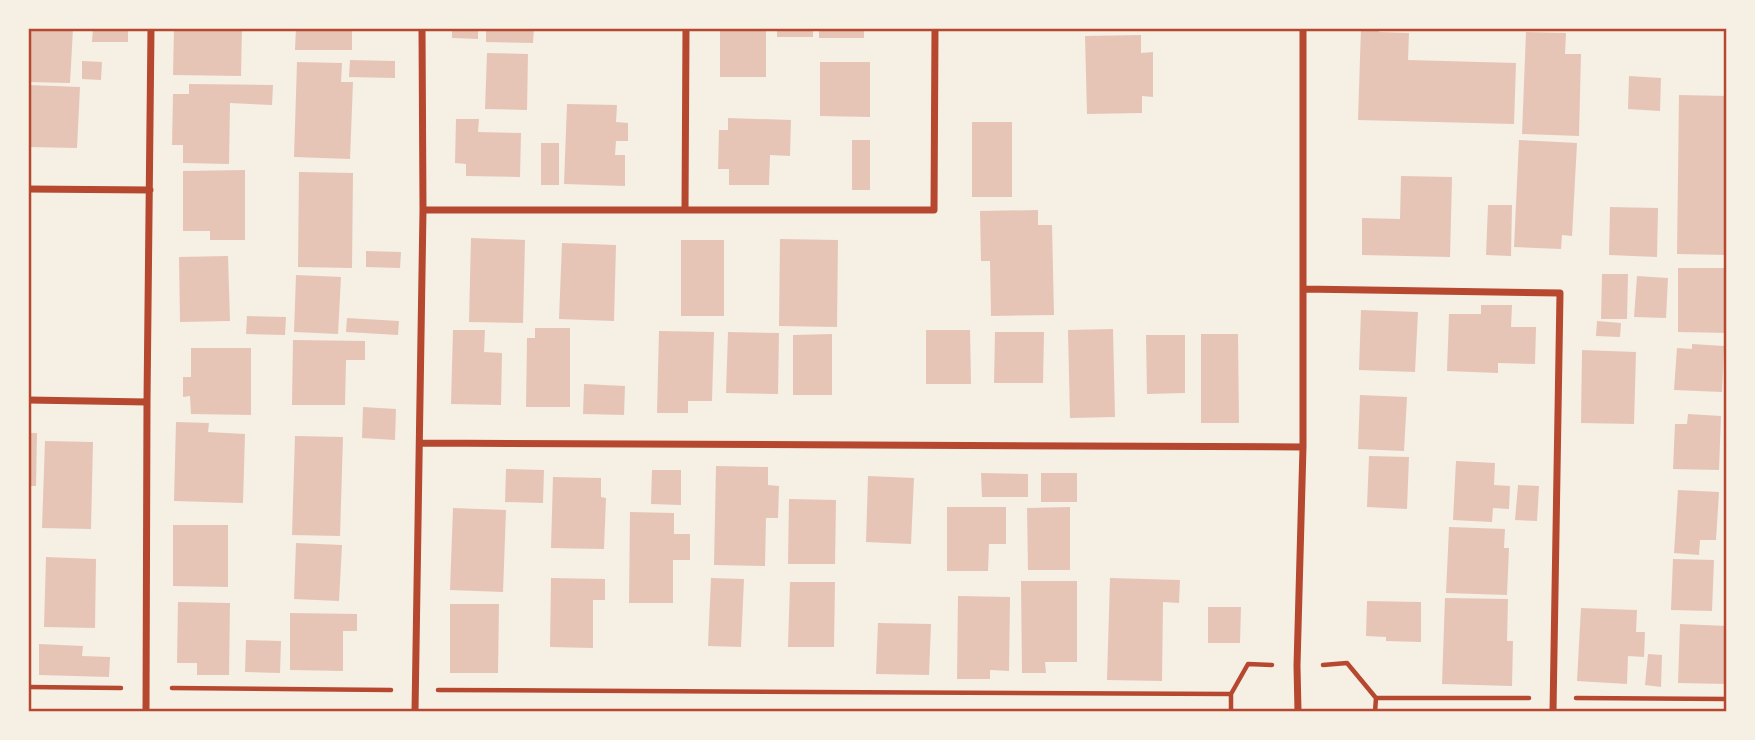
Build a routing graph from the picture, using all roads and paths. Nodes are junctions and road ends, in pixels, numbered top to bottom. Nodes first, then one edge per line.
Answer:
1 (151, 28) edge
2 (422, 28) edge
3 (686, 28) edge
4 (934, 28) edge
5 (1303, 28) edge
6 (28, 189) edge
7 (150, 190) junction
8 (423, 210) junction
9 (685, 210) junction
10 (1303, 289) junction
11 (28, 400) edge
12 (147, 402) junction
13 (420, 443) junction
14 (1303, 447) junction
15 (1297, 666) junction
16 (28, 687) edge
17 (146, 688) junction
18 (415, 690) junction
19 (1231, 694) junction
20 (146, 712) edge
21 (415, 712) edge
22 (1231, 712) edge
23 (1298, 712) edge
24 (1375, 712) edge
25 (1553, 712) edge

1 - 7 street
2 - 8 street
3 - 9 street
4 - 9 street
5 - 10 street
6 - 7 street
7 - 12 street
8 - 9 street
8 - 13 street
10 - 14 street
10 - 25 street
11 - 12 street
12 - 17 street
13 - 14 street
13 - 18 street
14 - 15 street
15 - 19 path
15 - 23 street
15 - 24 path
16 - 17 path
17 - 18 path
17 - 20 street
18 - 19 path
18 - 21 street
19 - 22 path

